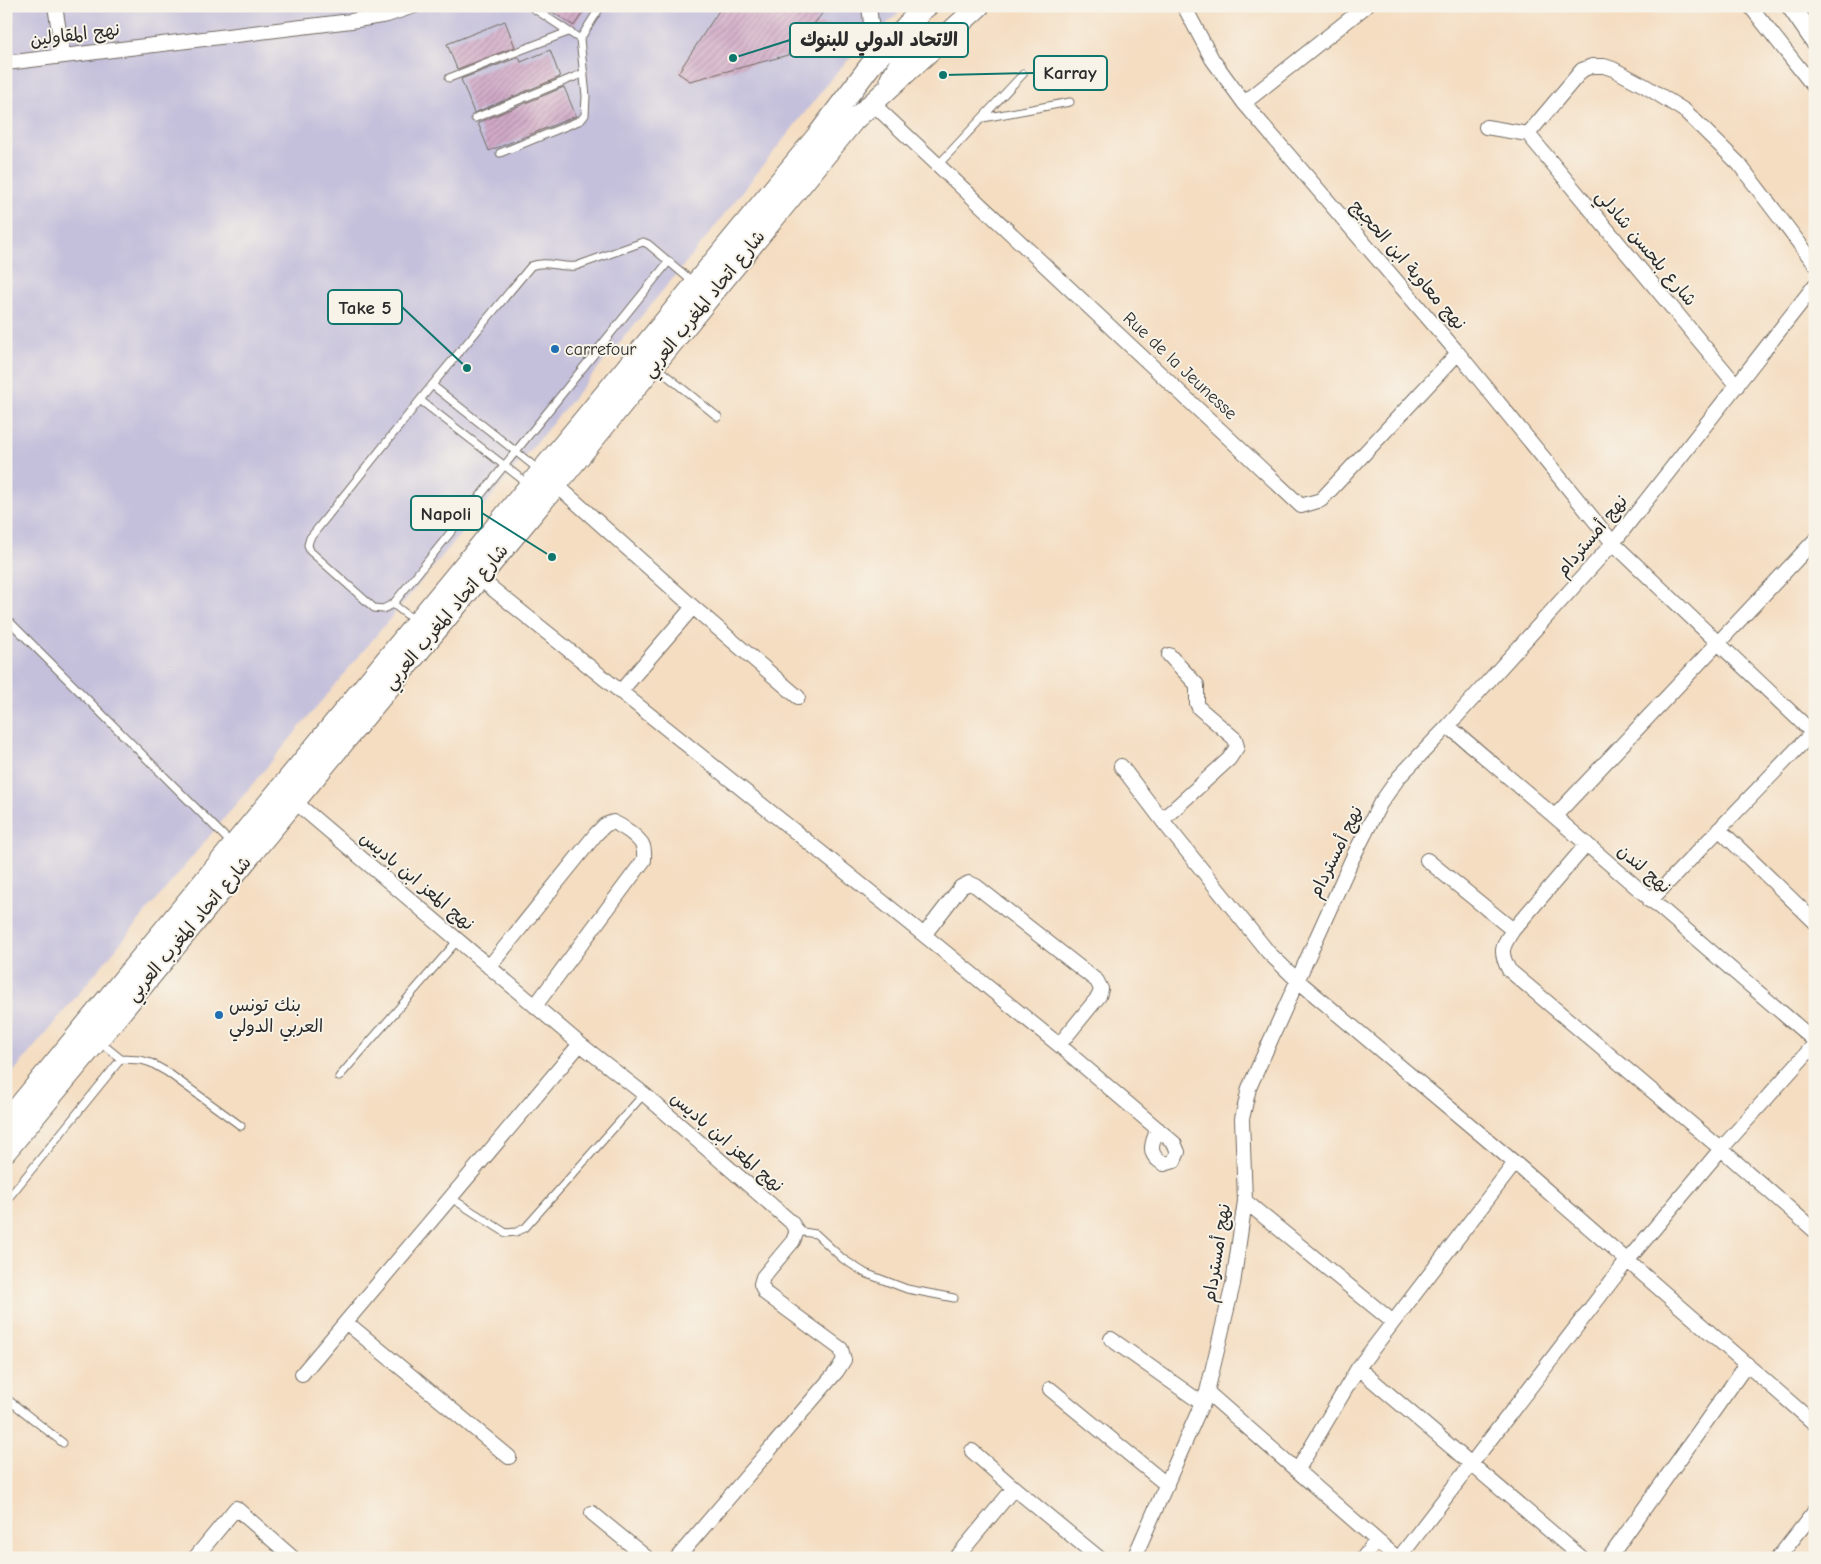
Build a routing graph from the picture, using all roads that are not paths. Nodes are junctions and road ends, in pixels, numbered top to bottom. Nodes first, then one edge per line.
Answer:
1 (55, 6) edge
2 (414, 6) edge
3 (530, 6) edge
4 (601, 6) edge
5 (869, 6) edge
6 (979, 6) edge
7 (1184, 6) edge
8 (1366, 6) edge
9 (1750, 6) edge
10 (1791, 6) edge
11 (920, 8) edge
12 (568, 32) junction
13 (580, 39) junction
14 (1815, 41) edge
15 (63, 56) junction
16 (6, 63) edge
17 (870, 66) junction
18 (584, 73) junction
19 (1023, 74) dead end
20 (449, 78) dead end
21 (1815, 88) edge
22 (1070, 102) dead end
23 (872, 103) junction
24 (1244, 103) junction
25 (475, 118) dead end
26 (982, 118) junction
27 (1486, 127) dead end
28 (1528, 134) junction
29 (500, 152) dead end
30 (938, 165) junction
31 (669, 262) junction
32 (1815, 264) edge
33 (696, 284) junction
34 (1815, 285) edge
35 (1458, 353) junction
36 (654, 365) junction
37 (432, 385) junction
38 (1737, 386) junction
39 (420, 400) junction
40 (718, 417) dead end
41 (515, 452) junction
42 (504, 465) junction
43 (542, 481) junction
44 (1815, 540) edge
45 (1613, 543) junction
46 (479, 578) junction
47 (393, 604) junction
48 (694, 607) junction
49 (6, 618) edge
50 (416, 622) junction
51 (1719, 643) junction
52 (1169, 655) dead end
53 (620, 692) junction
54 (798, 697) dead end
55 (1448, 726) junction
56 (1814, 733) edge
57 (1121, 766) dead end
58 (294, 802) junction
59 (1555, 816) junction
60 (1162, 820) junction
61 (1720, 830) junction
62 (1587, 844) junction
63 (241, 852) junction
64 (1427, 860) dead end
65 (1650, 901) junction
66 (1815, 922) edge
67 (1513, 930) junction
68 (924, 935) junction
69 (458, 940) junction
70 (489, 967) junction
71 (1296, 980) junction
72 (535, 1006) junction
73 (97, 1040) junction
74 (1815, 1043) edge
75 (580, 1044) junction
76 (1059, 1045) junction
77 (121, 1059) junction
78 (339, 1077) dead end
79 (644, 1094) junction
80 (6, 1122) edge
81 (240, 1126) dead end
82 (1158, 1129) dead end
83 (1721, 1149) junction
84 (6, 1151) edge
85 (1515, 1163) junction
86 (451, 1198) junction
87 (6, 1201) edge
88 (1245, 1202) junction
89 (797, 1231) junction
90 (1815, 1231) edge
91 (1627, 1261) junction
92 (954, 1298) dead end
93 (1393, 1322) junction
94 (346, 1323) junction
95 (1110, 1339) dead end
96 (1747, 1364) junction
97 (1358, 1368) junction
98 (302, 1374) dead end
99 (1050, 1389) dead end
100 (6, 1398) edge
101 (1205, 1398) junction
102 (1815, 1424) edge
103 (63, 1443) dead end
104 (972, 1451) dead end
105 (509, 1457) dead end
106 (1472, 1464) junction
107 (1298, 1471) junction
108 (1167, 1484) junction
109 (1014, 1488) junction
110 (1815, 1510) edge
111 (592, 1513) dead end
112 (1376, 1540) junction
113 (195, 1558) edge
114 (293, 1558) edge
115 (647, 1558) edge
116 (677, 1558) edge
117 (956, 1558) edge
118 (1098, 1558) edge
119 (1134, 1558) edge
120 (1363, 1558) edge
121 (1398, 1558) edge
122 (1582, 1558) edge
123 (1609, 1558) edge
124 (1778, 1558) edge

1 - 15 street
2 - 15 street, نهج المقاولين
3 - 12 lane
4 - 13 lane
5 - 17 street
6 - 23 main road, شارع اتحاد المغرب العربي
7 - 24 street, نهج معاوية ابن الحجيج
8 - 24 street
9 - 21 street
10 - 14 main road
11 - 17 main road, شارع اتحاد المغرب العربي
11 - 23 main road
12 - 13 lane
12 - 20 lane
13 - 18 lane
15 - 16 street, نهج المقاولين
17 - 33 main road, شارع اتحاد المغرب العربي
18 - 25 lane
18 - 29 lane
19 - 26 lane
22 - 26 lane
23 - 30 street, Rue de la Jeunesse
23 - 36 main road, شارع اتحاد المغرب العربي
24 - 35 street, نهج معاوية ابن الحجيج
26 - 30 lane
27 - 28 street
28 - 32 street
28 - 38 street, شارع بلحسن شادلي
30 - 35 street, Rue de la Jeunesse
31 - 33 lane
31 - 37 lane
31 - 41 lane
33 - 43 main road, شارع اتحاد المغرب العربي
34 - 38 street, نهج أمستردام
35 - 45 street, نهج معاوية ابن الحجيج
36 - 40 lane
36 - 43 main road, شارع اتحاد المغرب العربي
37 - 39 lane
37 - 41 lane
38 - 45 street, نهج أمستردام
39 - 42 lane
39 - 47 lane
41 - 42 lane
41 - 43 lane
42 - 43 lane
42 - 47 lane
43 - 46 main road, شارع اتحاد المغرب العربي
43 - 48 street
43 - 50 main road, شارع اتحاد المغرب العربي
44 - 51 street
45 - 51 street, نهج معاوية ابن الحجيج
45 - 55 street, نهج أمستردام
46 - 53 street
46 - 58 main road, شارع اتحاد المغرب العربي
47 - 50 lane
48 - 53 street
48 - 54 street
49 - 63 lane
50 - 63 main road, شارع اتحاد المغرب العربي
51 - 56 street, نهج معاوية ابن الحجيج
51 - 59 street
52 - 60 street
53 - 68 street
55 - 59 street, نهج لندن
55 - 71 street, نهج أمستردام
56 - 61 street
57 - 60 street
58 - 63 main road, شارع اتحاد المغرب العربي
58 - 69 street, نهج المعز ابن باديس
59 - 62 street, نهج لندن
60 - 71 street
61 - 65 street
61 - 66 street
62 - 65 street, نهج لندن
62 - 67 street
63 - 73 main road, شارع اتحاد المغرب العربي
63 - 80 main road, شارع اتحاد المغرب العربي
64 - 67 street
65 - 74 street, نهج لندن
67 - 83 street
68 - 76 street
68 - 76 street
69 - 70 street, نهج المعز ابن باديس
69 - 78 lane
70 - 72 street, نهج المعز ابن باديس
70 - 72 street
71 - 85 street
71 - 88 street, نهج أمستردام
72 - 75 street, نهج المعز ابن باديس
73 - 77 lane
73 - 84 main road, شارع اتحاد المغرب العربي
74 - 83 street
75 - 79 street, نهج المعز ابن باديس
75 - 86 street
76 - 82 street
77 - 81 lane
77 - 87 lane
79 - 86 lane
79 - 89 street, نهج المعز ابن باديس
83 - 90 street
83 - 91 street
85 - 91 street
85 - 93 street
86 - 94 street
88 - 93 street
88 - 101 street, نهج أمستردام
89 - 92 lane
89 - 116 street
91 - 96 street
91 - 106 street
93 - 97 street
94 - 98 street
94 - 105 street
95 - 101 street
96 - 102 street
96 - 123 street
97 - 106 street
97 - 107 street
99 - 108 street
100 - 103 lane
101 - 107 street
101 - 108 street, نهج أمستردام
104 - 109 street
106 - 121 street
106 - 122 street
107 - 112 street
108 - 119 street, نهج أمستردام
109 - 117 street
109 - 118 street
110 - 124 street
111 - 115 street
112 - 120 street
112 - 121 street
113 - 114 street

